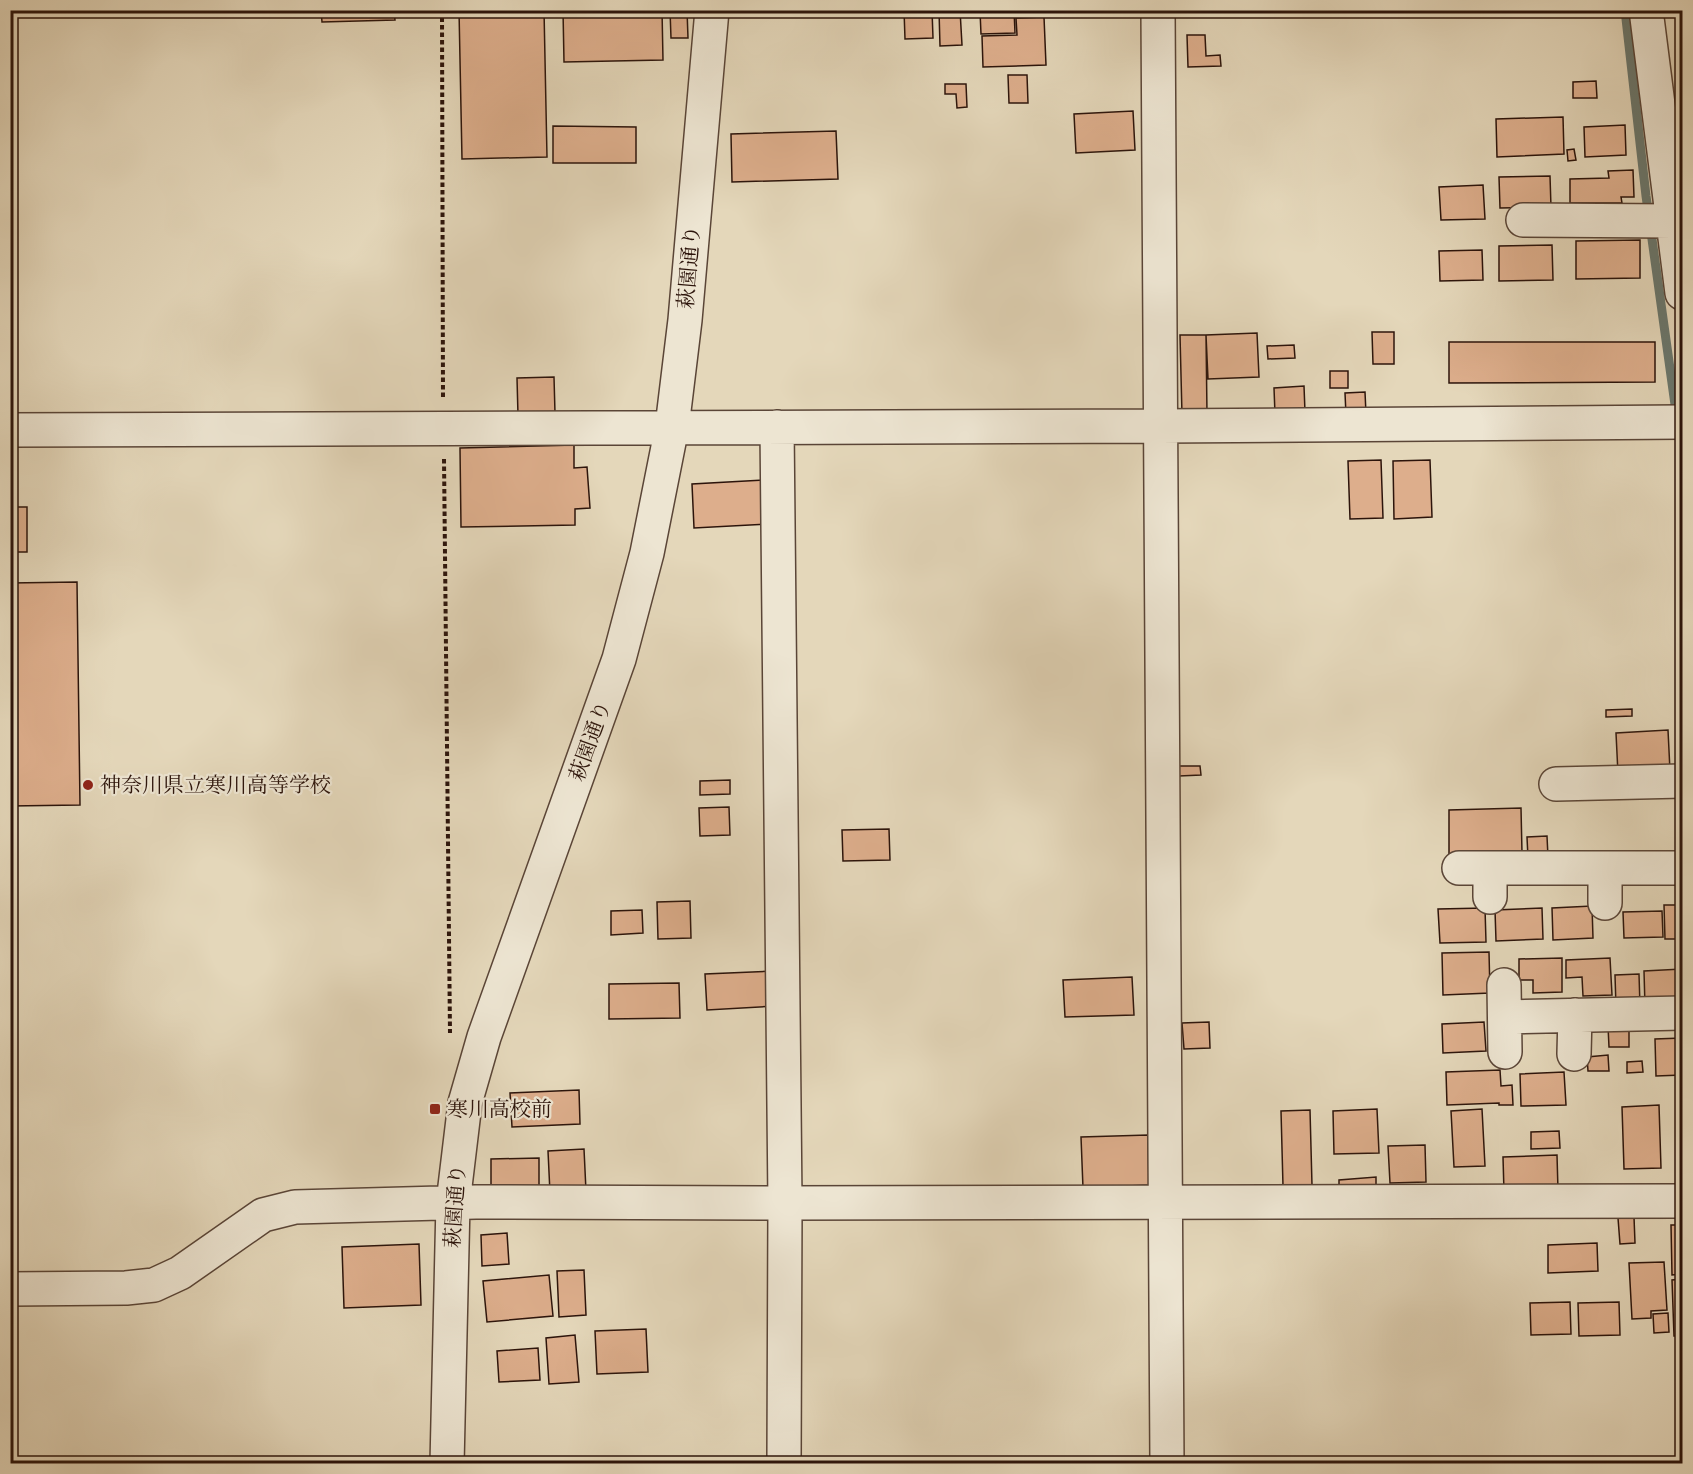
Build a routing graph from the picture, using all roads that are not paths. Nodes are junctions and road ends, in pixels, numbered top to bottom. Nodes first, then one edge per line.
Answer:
1 (712, 10) edge
2 (1158, 10) edge
3 (1646, 10) edge
4 (1523, 220) dead end
5 (1673, 221) junction
6 (1683, 293) edge
7 (1683, 422) edge
8 (1161, 426) junction
9 (777, 427) junction
10 (672, 428) junction
11 (10, 430) edge
12 (1683, 781) edge
13 (1556, 784) dead end
14 (1605, 868) junction
15 (1683, 868) edge
16 (1480, 878) dead end
17 (1605, 903) dead end
18 (1504, 985) dead end
19 (1683, 1014) edge
20 (1575, 1015) junction
21 (1505, 1017) junction
22 (1505, 1052) dead end
23 (1574, 1054) dead end
24 (1683, 1201) edge
25 (453, 1203) junction
26 (785, 1203) junction
27 (1166, 1203) junction
28 (10, 1289) edge
29 (447, 1464) edge
30 (784, 1464) edge
31 (1167, 1464) edge

1 - 10 street, 萩園通り
2 - 8 street
3 - 5 street
4 - 5 street
5 - 6 street
7 - 8 street
8 - 9 street
8 - 27 street
9 - 10 street
9 - 26 street
10 - 11 street
10 - 25 street, 萩園通り
12 - 13 street
14 - 15 street
14 - 16 street
14 - 17 street
18 - 21 street
19 - 20 street
20 - 21 street
20 - 23 street
21 - 22 street
24 - 27 street
25 - 26 street
25 - 28 street
25 - 29 street, 萩園通り
26 - 27 street
26 - 30 street
27 - 31 street

